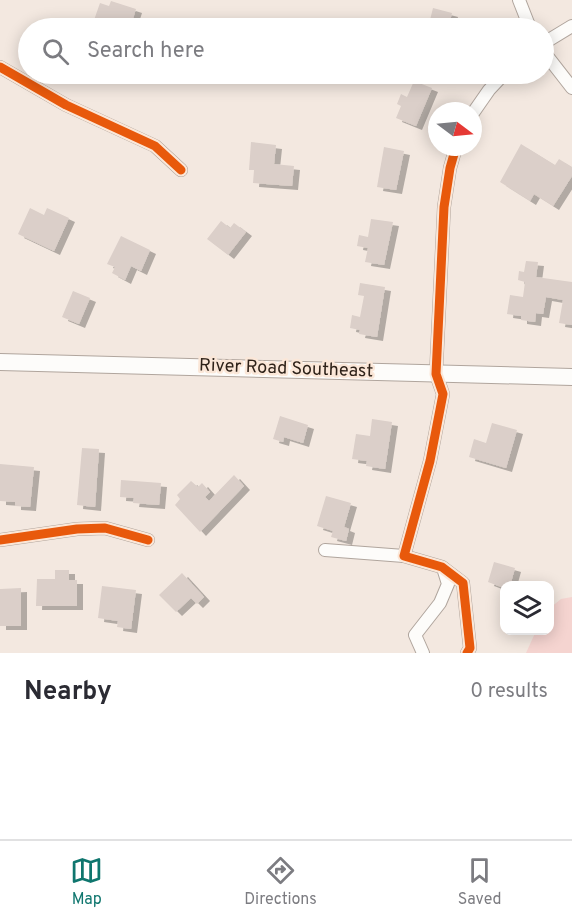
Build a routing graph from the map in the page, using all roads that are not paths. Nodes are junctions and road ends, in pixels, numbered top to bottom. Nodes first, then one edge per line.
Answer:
1 (519, 0) edge
2 (526, 18) edge
3 (572, 26) edge
4 (554, 37) edge
5 (554, 66) edge
6 (0, 67) edge
7 (18, 77) edge
8 (30, 84) edge
9 (495, 84) edge
10 (572, 88) edge
11 (481, 102) edge
12 (453, 156) edge
13 (181, 170) dead end
14 (0, 362) edge
15 (436, 374) junction
16 (572, 377) edge
17 (0, 540) edge
18 (148, 540) dead end
19 (325, 550) dead end
20 (404, 556) junction
21 (442, 567) junction
22 (423, 653) edge
23 (467, 653) edge

1 - 2 street
3 - 4 street
5 - 10 street
6 - 7 street
8 - 13 street
9 - 11 street
12 - 15 street
14 - 15 main road, River Road Southeast
15 - 16 main road, River Road Southeast
15 - 20 street
17 - 18 street
19 - 20 street
20 - 21 street
21 - 22 street
21 - 23 street

